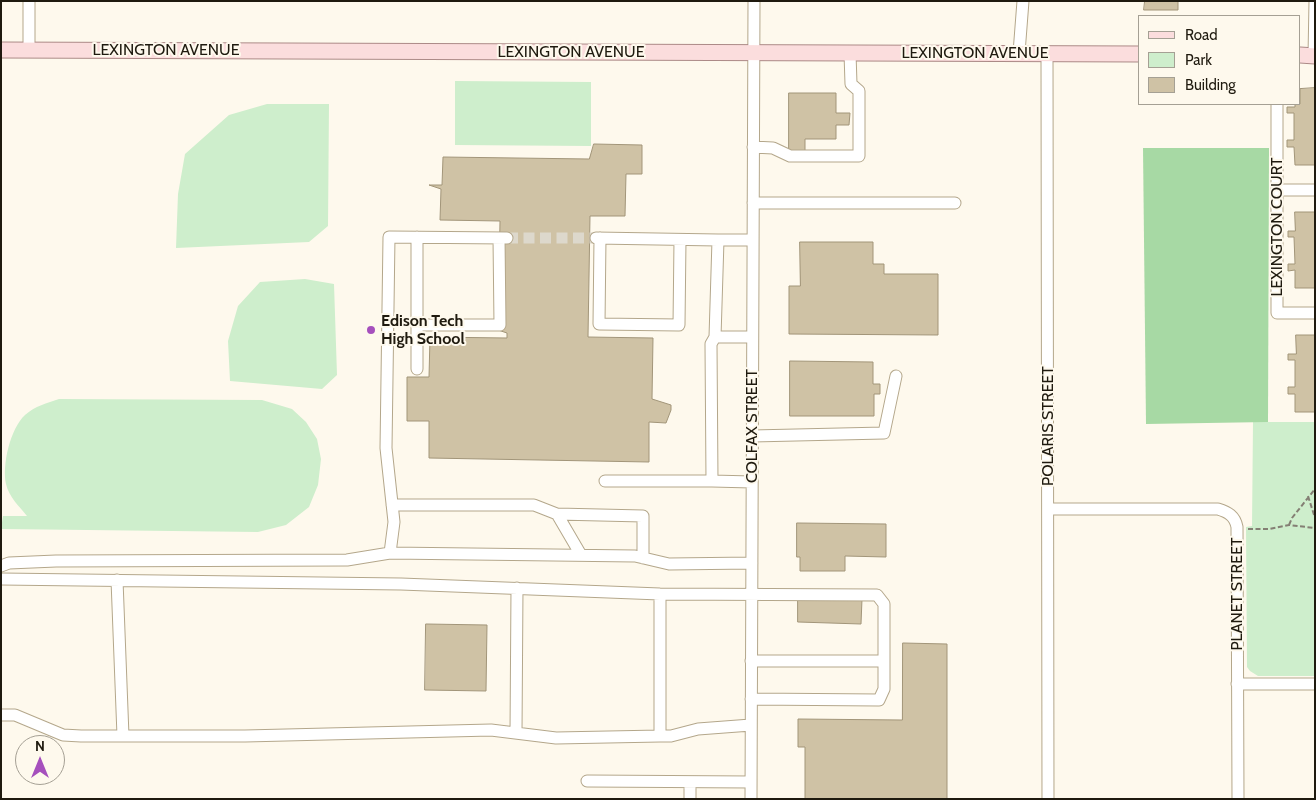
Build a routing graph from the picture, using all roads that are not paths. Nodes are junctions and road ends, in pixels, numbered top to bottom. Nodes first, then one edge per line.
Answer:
1 (29, 1) edge
2 (754, 1) edge
3 (1023, 1) edge
4 (1314, 1) edge
5 (1, 50) edge
6 (29, 50) junction
7 (753, 53) junction
8 (850, 53) junction
9 (1019, 53) junction
10 (1047, 53) junction
11 (1138, 54) edge
12 (1310, 56) edge
13 (1276, 105) edge
14 (753, 147) junction
15 (1277, 190) junction
16 (1315, 190) edge
17 (753, 203) junction
18 (955, 203) dead end
19 (417, 237) junction
20 (680, 240) junction
21 (718, 240) junction
22 (753, 240) junction
23 (1315, 313) edge
24 (418, 326) junction
25 (715, 337) junction
26 (752, 337) junction
27 (418, 369) dead end
28 (896, 376) dead end
29 (752, 436) junction
30 (605, 481) dead end
31 (712, 482) junction
32 (752, 482) junction
33 (392, 505) junction
34 (1048, 509) junction
35 (556, 514) junction
36 (390, 553) junction
37 (581, 555) junction
38 (643, 558) junction
39 (752, 563) junction
40 (1, 566) edge
41 (1, 579) edge
42 (117, 580) junction
43 (517, 588) junction
44 (660, 594) junction
45 (752, 594) junction
46 (751, 661) junction
47 (884, 661) junction
48 (1238, 684) junction
49 (1315, 684) edge
50 (751, 699) junction
51 (1, 715) edge
52 (751, 725) junction
53 (516, 732) junction
54 (123, 736) junction
55 (660, 736) junction
56 (587, 781) dead end
57 (690, 782) junction
58 (751, 782) junction
59 (690, 799) edge
60 (751, 799) edge
61 (1048, 799) edge
62 (1238, 799) edge

1 - 6 street
2 - 7 street, COLFAX STREET
3 - 9 street
4 - 12 street
5 - 6 main road, LEXINGTON AVENUE
6 - 7 main road, LEXINGTON AVENUE
7 - 8 main road, LEXINGTON AVENUE
7 - 14 street, COLFAX STREET
8 - 9 main road, LEXINGTON AVENUE
8 - 14 street
9 - 10 main road, LEXINGTON AVENUE
10 - 11 main road, LEXINGTON AVENUE
10 - 34 street, POLARIS STREET
13 - 15 street, LEXINGTON COURT
14 - 17 street, COLFAX STREET
15 - 16 street
15 - 23 street, LEXINGTON COURT
17 - 18 street
17 - 22 street, COLFAX STREET
19 - 24 street
19 - 24 street
19 - 33 street
20 - 20 street
20 - 21 street
21 - 22 street
21 - 25 street
22 - 26 street, COLFAX STREET
24 - 27 street
25 - 26 street
25 - 31 street
26 - 29 street, COLFAX STREET
28 - 29 street
29 - 32 street, COLFAX STREET
30 - 31 street
31 - 32 street
32 - 39 street, COLFAX STREET
33 - 35 street
33 - 36 street
34 - 48 street, PLANET STREET
34 - 61 street, POLARIS STREET
35 - 37 street
35 - 38 street
36 - 37 street
36 - 40 street
37 - 38 street
38 - 39 street
39 - 45 street, COLFAX STREET
41 - 42 street
42 - 43 street
42 - 54 street
43 - 44 street
43 - 53 street
44 - 45 street
44 - 55 street
45 - 46 street, COLFAX STREET
45 - 47 street
46 - 47 street
46 - 50 street, COLFAX STREET
47 - 50 street
48 - 49 street
48 - 62 street, PLANET STREET
50 - 52 street, COLFAX STREET
51 - 54 street
52 - 55 street
52 - 58 street, COLFAX STREET
53 - 54 street
53 - 55 street
56 - 57 street
57 - 58 street
57 - 59 street
58 - 60 street, COLFAX STREET

